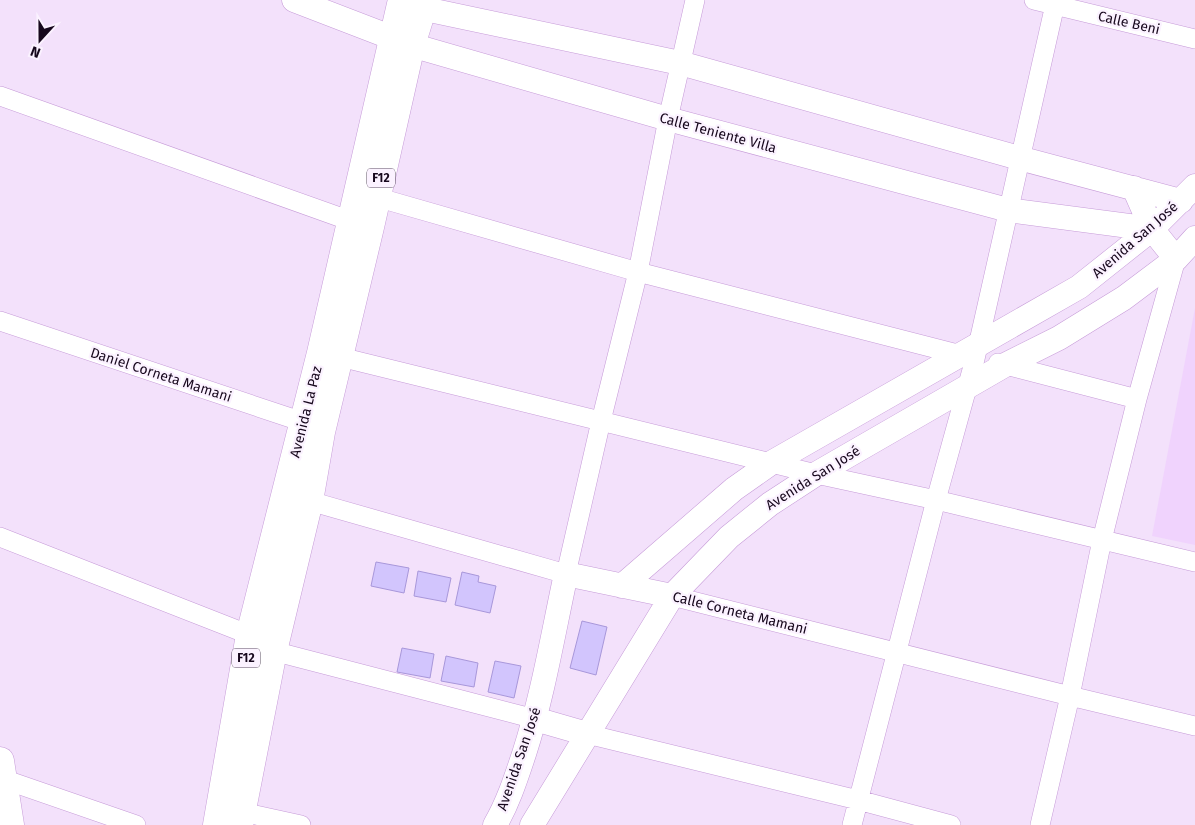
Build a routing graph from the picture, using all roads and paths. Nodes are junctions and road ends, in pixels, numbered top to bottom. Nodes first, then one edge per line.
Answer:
1 (294, 0) edge
2 (695, 0) edge
3 (1034, 0) edge
4 (408, 2) edge
5 (1056, 3) edge
6 (1195, 39) edge
7 (402, 42) junction
8 (680, 63) junction
9 (0, 96) edge
10 (668, 119) junction
11 (1019, 158) junction
12 (1134, 188) junction
13 (1188, 194) edge
14 (376, 197) junction
15 (1008, 210) junction
16 (360, 224) junction
17 (1152, 229) junction
18 (1195, 238) edge
19 (1176, 259) junction
20 (638, 272) junction
21 (0, 321) edge
22 (971, 352) junction
23 (331, 354) junction
24 (1004, 365) junction
25 (967, 388) junction
26 (1137, 399) junction
27 (601, 421) junction
28 (312, 427) junction
29 (771, 463) junction
30 (816, 474) junction
31 (298, 497) junction
32 (936, 500) junction
33 (0, 537) edge
34 (1102, 540) junction
35 (1195, 562) edge
36 (566, 574) junction
37 (622, 586) junction
38 (672, 596) junction
39 (250, 634) junction
40 (273, 651) junction
41 (896, 651) junction
42 (1070, 696) junction
43 (535, 719) junction
44 (1195, 726) edge
45 (588, 734) junction
46 (1, 772) edge
47 (858, 800) junction
48 (240, 819) edge
49 (10, 825) edge
50 (136, 825) edge
51 (217, 825) edge
52 (301, 825) edge
53 (495, 825) edge
54 (532, 825) edge
55 (852, 825) edge
56 (951, 825) edge
57 (1040, 825) edge

1 - 7 street, Calle Teniente Villa
2 - 8 street
3 - 5 street, Calle Beni
4 - 7 main road, Avenida La Paz / F12
4 - 8 street
5 - 6 street, Calle Beni
5 - 11 street
7 - 10 street, Calle Teniente Villa
7 - 14 main road, Avenida La Paz / F12
7 - 16 main road, Avenida La Paz / F12
8 - 10 street
8 - 11 street
9 - 16 street
10 - 15 street, Calle Teniente Villa
10 - 20 street
11 - 12 street
11 - 15 street
12 - 13 street
12 - 17 street
13 - 17 street, Avenida San José
14 - 16 main road, Avenida La Paz / F12
14 - 20 street
15 - 17 street, Calle Teniente Villa
15 - 22 street
16 - 23 main road, Avenida La Paz / F12
17 - 19 street
17 - 22 street, Avenida San José
18 - 19 street, Avenida San José
19 - 24 street, Avenida San José
19 - 26 street
20 - 22 street
20 - 27 street
21 - 28 street, Daniel Corneta Mamani
22 - 24 street
22 - 25 street
22 - 29 street, Avenida San José
23 - 27 street
23 - 28 main road, Avenida La Paz / F12
24 - 25 street, Avenida San José
24 - 26 street
25 - 30 street, Avenida San José
25 - 32 street
26 - 34 street
27 - 29 street
27 - 36 street
28 - 31 main road, Avenida La Paz / F12
29 - 30 street
29 - 37 street, Avenida San José
30 - 32 street
30 - 38 street, Avenida San José
31 - 36 street, Calle Corneta Mamani
31 - 39 main road, Avenida La Paz / F12
31 - 40 main road, Avenida La Paz / F12
32 - 34 street
32 - 41 street
33 - 39 street
34 - 35 street
34 - 42 street
36 - 37 street, Calle Corneta Mamani
36 - 43 street, Avenida San José
37 - 38 street, Calle Corneta Mamani
38 - 41 street, Calle Corneta Mamani
38 - 45 street, Avenida San José
39 - 40 street
39 - 51 main road, Avenida La Paz / F12
40 - 43 street
40 - 48 main road, Avenida La Paz / F12
41 - 42 street, Calle Corneta Mamani
41 - 47 street
42 - 44 street, Calle Corneta Mamani
42 - 57 street
43 - 45 street
43 - 53 street, Avenida San José
45 - 47 street
45 - 54 street, Avenida San José
46 - 49 main road
46 - 50 street
47 - 55 street
47 - 56 street
48 - 52 street

